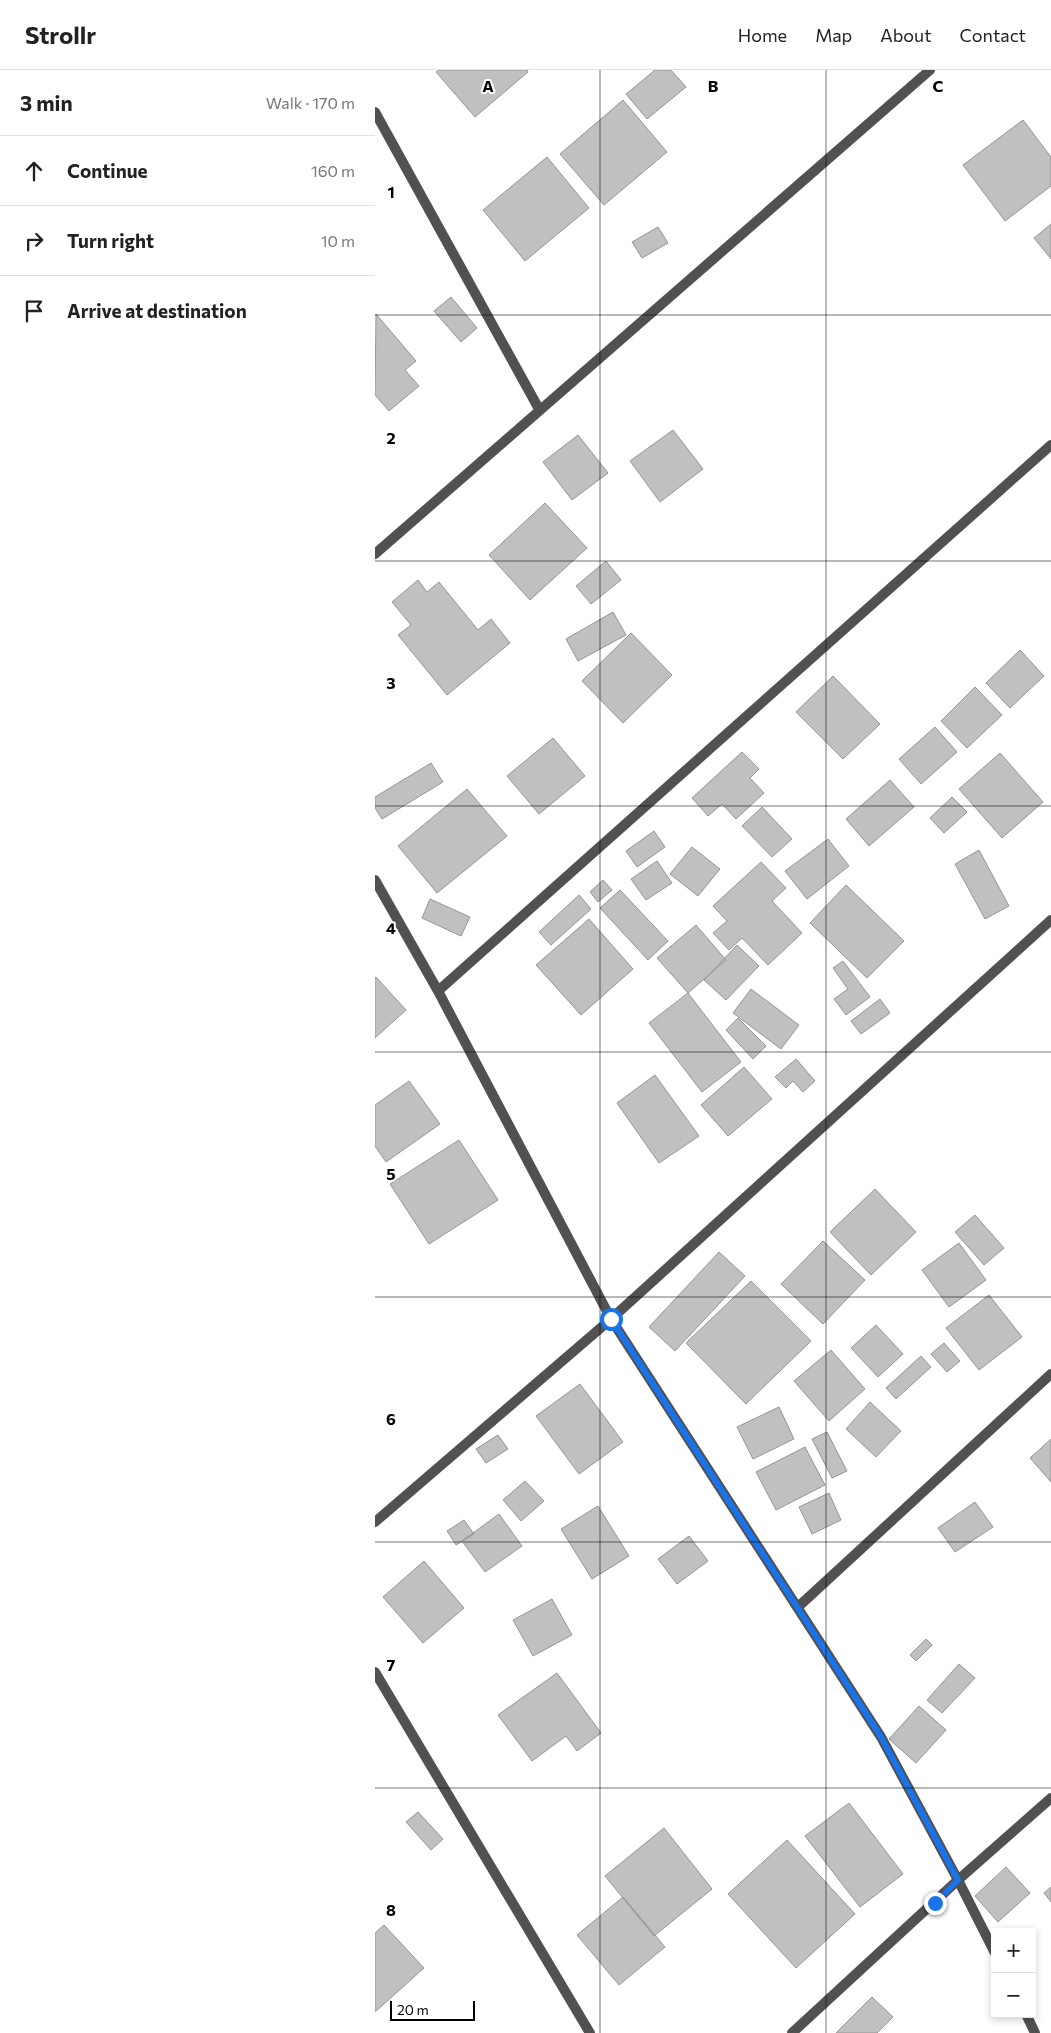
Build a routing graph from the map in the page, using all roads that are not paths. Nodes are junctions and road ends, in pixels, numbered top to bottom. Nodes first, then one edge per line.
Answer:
1 (930, 70) edge
2 (375, 112) edge
3 (539, 409) junction
4 (1051, 445) edge
5 (375, 554) edge
6 (375, 880) edge
7 (1051, 920) edge
8 (438, 990) junction
9 (611, 1319) junction
10 (1051, 1374) edge
11 (375, 1522) edge
12 (798, 1607) junction
13 (375, 1672) edge
14 (1051, 1798) edge
15 (958, 1880) junction
16 (991, 1945) edge
17 (1027, 2018) edge
18 (590, 2033) edge
19 (792, 2033) edge
20 (1035, 2033) edge

1 - 3 street
2 - 3 street
3 - 5 street
4 - 8 street
6 - 8 street
7 - 9 street
8 - 9 street
9 - 11 street
9 - 12 street
10 - 12 street
12 - 15 street
13 - 18 street
14 - 15 street
15 - 16 street
15 - 19 street
17 - 20 street

